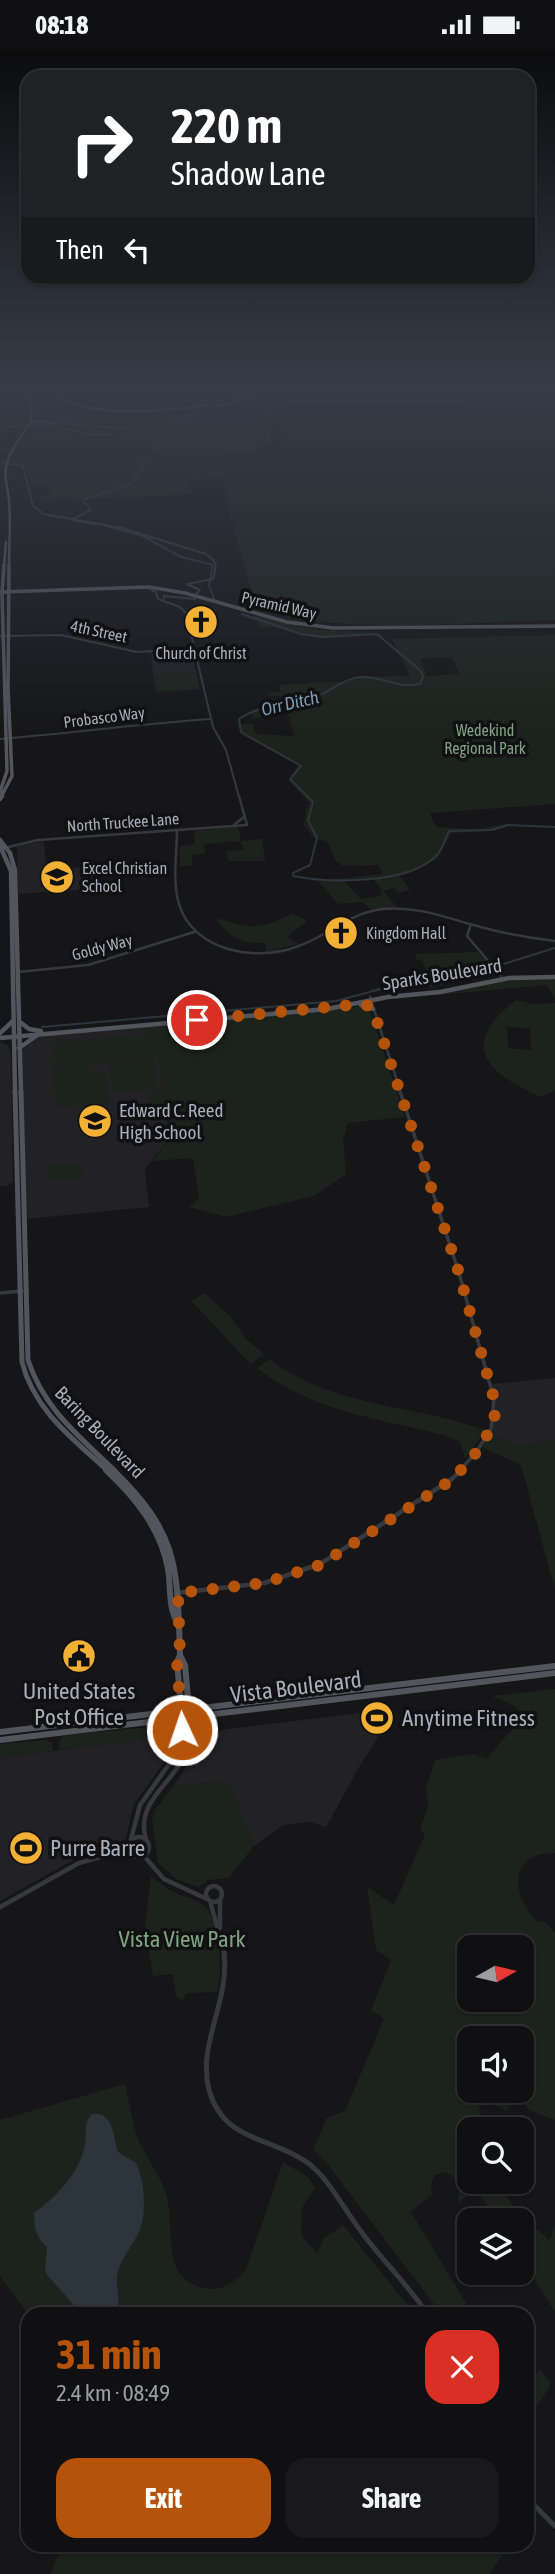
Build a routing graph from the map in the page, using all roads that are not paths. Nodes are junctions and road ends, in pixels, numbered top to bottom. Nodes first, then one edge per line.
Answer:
1 (33, 503) edge
2 (7, 504) joint
3 (4, 555) junction
4 (9, 558) junction
5 (9, 584) junction
6 (150, 589) junction
7 (29, 590) junction
8 (4, 592) edge
9 (194, 598) junction
10 (164, 602) junction
11 (555, 626) edge
12 (5, 636) edge
13 (193, 649) junction
14 (211, 719) junction
15 (9, 738) junction
16 (0, 739) edge
17 (0, 792) edge
18 (0, 799) edge
19 (245, 816) junction
20 (231, 827) junction
21 (177, 831) junction
22 (0, 840) edge
23 (3, 847) edge
24 (471, 924) junction
25 (195, 931) junction
26 (555, 941) edge
27 (15, 972) junction
28 (500, 976) junction
29 (555, 976) edge
30 (519, 977) junction
31 (459, 988) junction
32 (370, 998) junction
33 (351, 1005) junction
34 (373, 1009) junction
35 (259, 1012) junction
36 (247, 1016) junction
37 (16, 1019) junction
38 (165, 1020) junction
39 (158, 1024) junction
40 (43, 1032) junction
41 (16, 1034) junction
42 (0, 1036) edge
43 (16, 1047) junction
44 (22, 1291) junction
45 (0, 1293) edge
46 (174, 1594) junction
47 (555, 1666) edge
48 (555, 1673) edge
49 (337, 1692) junction
50 (313, 1703) junction
51 (185, 1714) junction
52 (0, 1732) edge
53 (0, 1740) edge
54 (146, 1840) junction
55 (130, 1846) junction
56 (144, 1856) junction
57 (207, 1890) junction
58 (192, 1893) junction
59 (220, 1899) junction
60 (210, 1901) junction
61 (0, 1907) edge
62 (220, 1933) junction
63 (422, 2307) edge
64 (534, 2505) edge
65 (555, 2526) edge

1 - 9 street
2 - 3 main road
2 - 4 main road
3 - 4 main road
3 - 8 main road
4 - 5 main road
5 - 7 main road
5 - 8 main road
6 - 8 main road, Pyramid Way
6 - 9 main road, Pyramid Way
6 - 10 street
7 - 8 main road, Pyramid Way
7 - 9 main road, Pyramid Way
8 - 12 main road
8 - 12 main road
9 - 10 street
9 - 11 main road, Pyramid Way
10 - 13 street
12 - 13 street, 4th Street
12 - 15 main road
13 - 14 street
14 - 15 street, Probasco Way
14 - 19 street
15 - 16 street, Probasco Way
15 - 17 main road
15 - 18 main road
19 - 20 street
19 - 20 street, North Truckee Lane
20 - 21 street, North Truckee Lane
21 - 23 street, North Truckee Lane
21 - 25 street
22 - 23 main road
23 - 27 main road, Baring Boulevard
24 - 25 street
24 - 26 street
24 - 28 street
25 - 27 street, Goldy Way
27 - 37 main road, Baring Boulevard
28 - 29 main road, Sparks Boulevard
28 - 30 main road
28 - 31 main road
28 - 32 main road, Sparks Boulevard
29 - 30 main road, Sparks Boulevard
30 - 31 main road, Sparks Boulevard
31 - 32 main road, Sparks Boulevard
32 - 33 main road, Sparks Boulevard
32 - 34 street
32 - 35 main road, Sparks Boulevard
33 - 34 main road
33 - 36 main road, Sparks Boulevard
34 - 46 street
35 - 36 main road
35 - 38 main road, Sparks Boulevard
36 - 39 main road, Sparks Boulevard
37 - 40 main road
37 - 41 main road, Baring Boulevard
37 - 42 main road
38 - 39 main road
38 - 40 main road, Sparks Boulevard
39 - 40 main road, Sparks Boulevard
40 - 41 main road, Sparks Boulevard
40 - 43 main road
41 - 42 main road, Sparks Boulevard
41 - 43 main road, Baring Boulevard
42 - 43 main road
43 - 44 main road, Baring Boulevard
44 - 45 street
44 - 46 main road, Baring Boulevard
46 - 51 main road, Baring Boulevard
47 - 49 main road, Vista Boulevard
48 - 50 main road, Vista Boulevard
49 - 50 main road
49 - 51 main road, Vista Boulevard
50 - 51 main road, Vista Boulevard
51 - 52 main road, Vista Boulevard
51 - 53 main road, Vista Boulevard
51 - 54 street
51 - 55 street
54 - 55 street
54 - 56 street
55 - 56 street
55 - 61 street
56 - 58 street
57 - 58 street
57 - 59 street
57 - 60 street
58 - 60 street
59 - 60 street
59 - 62 street
60 - 62 street
62 - 63 street
64 - 65 street

